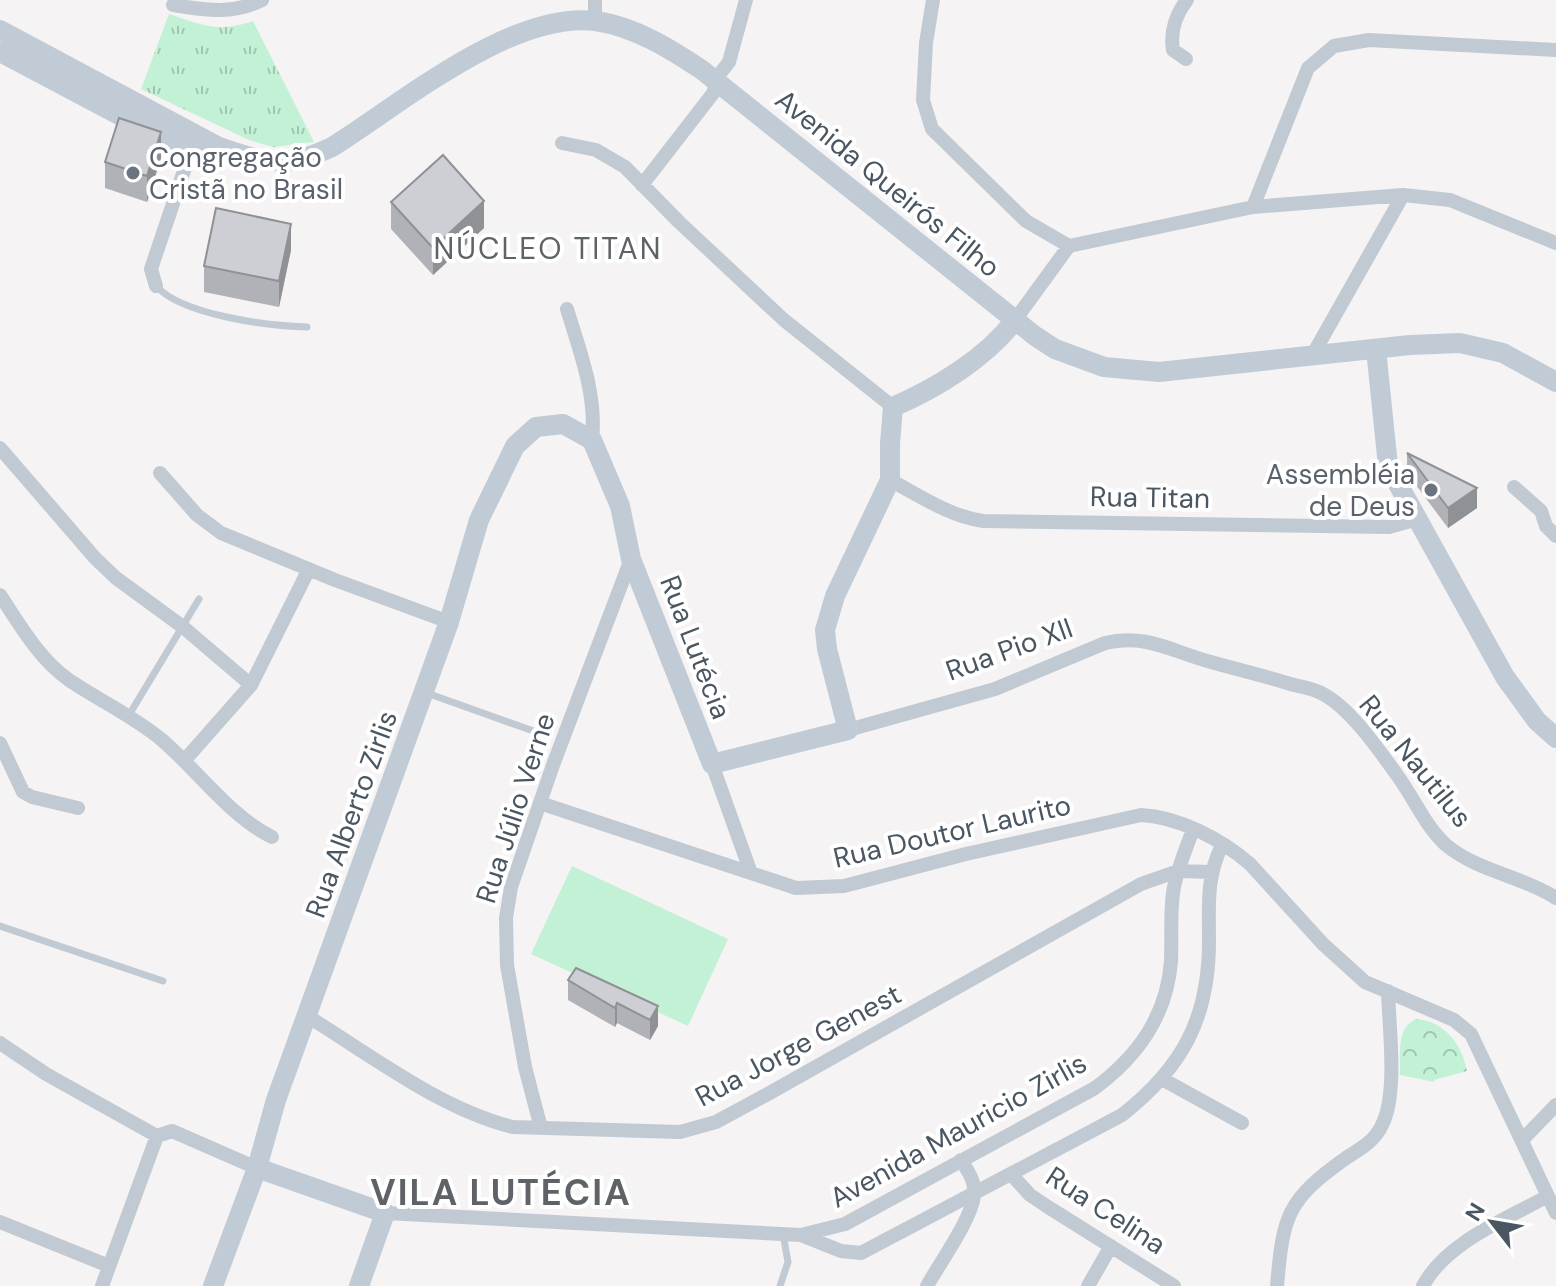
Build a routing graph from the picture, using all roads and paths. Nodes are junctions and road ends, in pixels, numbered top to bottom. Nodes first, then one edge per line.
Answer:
1 (262, 0) edge
2 (595, 0) edge
3 (746, 0) edge
4 (933, 0) edge
5 (1187, 0) edge
6 (173, 5) dead end
7 (595, 21) junction
8 (0, 30) edge
9 (1556, 50) edge
10 (0, 52) edge
11 (34, 59) junction
12 (1186, 59) dead end
13 (715, 80) junction
14 (194, 140) junction
15 (562, 143) dead end
16 (642, 185) junction
17 (1403, 195) junction
18 (1253, 207) junction
19 (1556, 243) edge
20 (1069, 246) junction
21 (156, 286) joint
22 (567, 309) dead end
23 (1015, 320) junction
24 (307, 327) dead end
25 (1376, 349) junction
26 (1312, 356) junction
27 (1556, 382) edge
28 (893, 407) junction
29 (592, 440) junction
30 (0, 448) edge
31 (160, 473) dead end
32 (890, 480) junction
33 (1514, 487) dead end
34 (1418, 519) junction
35 (1556, 536) edge
36 (631, 559) junction
37 (309, 569) junction
38 (0, 595) edge
39 (199, 599) dead end
40 (449, 622) junction
41 (183, 627) junction
42 (251, 685) junction
43 (424, 692) junction
44 (1323, 694) joint
45 (129, 715) junction
46 (848, 730) junction
47 (539, 733) dead end
48 (1556, 738) edge
49 (0, 743) edge
50 (184, 761) junction
51 (712, 764) junction
52 (540, 803) junction
53 (78, 808) dead end
54 (1193, 829) junction
55 (272, 837) dead end
56 (1222, 845) junction
57 (1178, 871) junction
58 (1211, 872) junction
59 (751, 873) junction
60 (1556, 898) edge
61 (0, 926) edge
62 (163, 981) dead end
63 (1388, 991) junction
64 (307, 1016) junction
65 (0, 1043) edge
66 (1162, 1079) junction
67 (1556, 1105) edge
68 (1242, 1123) dead end
69 (541, 1128) junction
70 (157, 1136) junction
71 (1522, 1140) junction
72 (961, 1160) junction
73 (257, 1168) junction
74 (1011, 1174) junction
75 (975, 1193) junction
76 (1546, 1197) junction
77 (385, 1213) junction
78 (1556, 1213) edge
79 (0, 1222) edge
80 (845, 1224) junction
81 (783, 1234) junction
82 (801, 1235) junction
83 (1111, 1246) junction
84 (855, 1253) junction
85 (109, 1266) junction
86 (102, 1286) edge
87 (213, 1286) edge
88 (359, 1286) edge
89 (780, 1286) edge
90 (927, 1286) edge
91 (1088, 1286) edge
92 (1174, 1286) edge
93 (1277, 1286) edge
94 (1423, 1286) edge

1 - 6 street
2 - 7 street
3 - 13 street
4 - 20 street
5 - 12 street
7 - 13 main road, Avenida Queirós Filho
7 - 14 main road, Avenida Queirós Filho
8 - 11 main road, Avenida Queirós Filho
9 - 18 street
10 - 11 main road, Avenida Queirós Filho
11 - 14 main road, Avenida Queirós Filho
13 - 16 street
13 - 23 main road, Avenida Queirós Filho
14 - 21 street
15 - 16 street
16 - 28 street
17 - 18 street
17 - 19 street
17 - 26 street
18 - 20 street
20 - 23 street
21 - 24 lane
22 - 29 street
23 - 26 main road, Avenida Queirós Filho
23 - 28 main road
25 - 26 main road, Avenida Queirós Filho
25 - 27 main road, Avenida Queirós Filho
25 - 34 main road
28 - 32 main road
29 - 36 main road, Rua Lutécia
29 - 40 main road, Rua Alberto Zirlis
30 - 41 street
31 - 37 street
32 - 34 street, Rua Titan
32 - 46 main road
33 - 35 street
34 - 48 main road
36 - 51 main road, Rua Lutécia
36 - 52 street, Rua Júlio Verne
37 - 40 street
37 - 42 street
38 - 45 street
39 - 41 lane
40 - 43 main road, Rua Alberto Zirlis
41 - 42 street
41 - 45 lane
42 - 50 street
43 - 47 lane
43 - 64 main road, Rua Alberto Zirlis
44 - 46 street, Rua Pio XII
44 - 60 street, Rua Nautilus
45 - 50 street
46 - 51 main road, Rua Pio XII
49 - 53 street
50 - 55 street
51 - 59 street, Rua Lutécia
52 - 59 street, Rua Doutor Laurito
52 - 69 street, Rua Júlio Verne
54 - 56 street, Rua Doutor Laurito
54 - 57 street, Avenida Mauricio Zirlis
54 - 59 street, Rua Doutor Laurito
56 - 58 street
56 - 63 street, Rua Doutor Laurito
57 - 58 street, Rua Jorge Genest
57 - 69 street, Rua Jorge Genest
57 - 72 street, Avenida Mauricio Zirlis
58 - 66 street
61 - 62 lane
63 - 71 street, Rua Doutor Laurito
63 - 93 street
64 - 69 street, Rua Jorge Genest
64 - 73 main road, Rua Alberto Zirlis
65 - 70 street
66 - 68 street
66 - 74 street
67 - 71 street
70 - 73 street
70 - 85 street
71 - 76 street, Rua Doutor Laurito
72 - 75 street
72 - 80 street, Avenida Mauricio Zirlis
73 - 77 main road
73 - 87 main road, Rua Alberto Zirlis
74 - 75 street
74 - 83 street, Rua Celina
75 - 84 street
75 - 90 street
76 - 78 street, Rua Doutor Laurito
76 - 94 street
77 - 81 street
77 - 88 main road
79 - 85 street
80 - 82 street, Avenida Mauricio Zirlis
80 - 84 street
81 - 82 street
81 - 89 lane
82 - 84 street
83 - 91 street
83 - 92 street, Rua Celina
85 - 86 street

